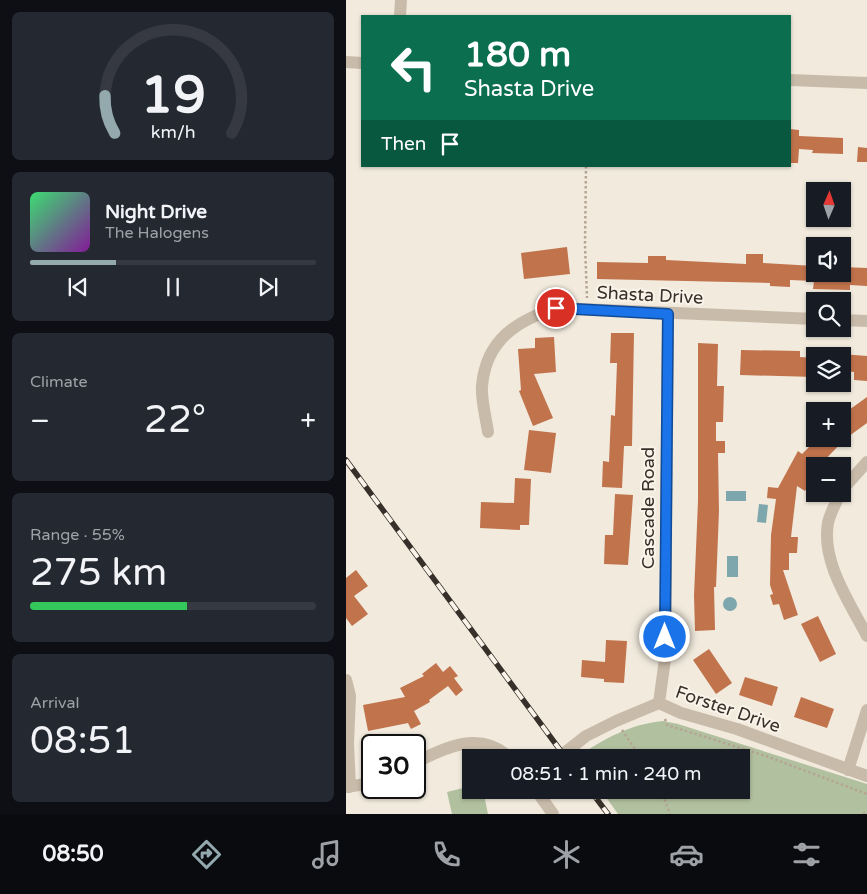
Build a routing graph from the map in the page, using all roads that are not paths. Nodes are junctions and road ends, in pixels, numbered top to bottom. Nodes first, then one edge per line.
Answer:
1 (400, 0) edge
2 (400, 15) edge
3 (346, 62) edge
4 (361, 62) edge
5 (791, 80) edge
6 (867, 83) edge
7 (668, 314) junction
8 (806, 319) edge
9 (851, 320) edge
10 (867, 321) edge
11 (488, 432) dead end
12 (867, 462) edge
13 (851, 480) edge
14 (837, 502) edge
15 (866, 633) edge
16 (346, 680) edge
17 (659, 703) junction
18 (867, 710) edge
19 (496, 749) edge
20 (569, 749) edge
21 (426, 757) edge
22 (848, 770) junction
23 (867, 776) edge
24 (361, 785) edge
25 (348, 787) edge
26 (542, 799) edge
27 (553, 814) edge

1 - 2 street
3 - 4 street
5 - 6 street
7 - 8 street, Shasta Drive
7 - 11 street, Shasta Drive
7 - 17 street, Cascade Road
9 - 10 street
12 - 13 street
14 - 15 street
16 - 25 street
17 - 20 street, Forster Drive
17 - 22 street, Forster Drive
18 - 22 street
19 - 21 street
22 - 23 street, Forster Drive
24 - 25 street
26 - 27 street

